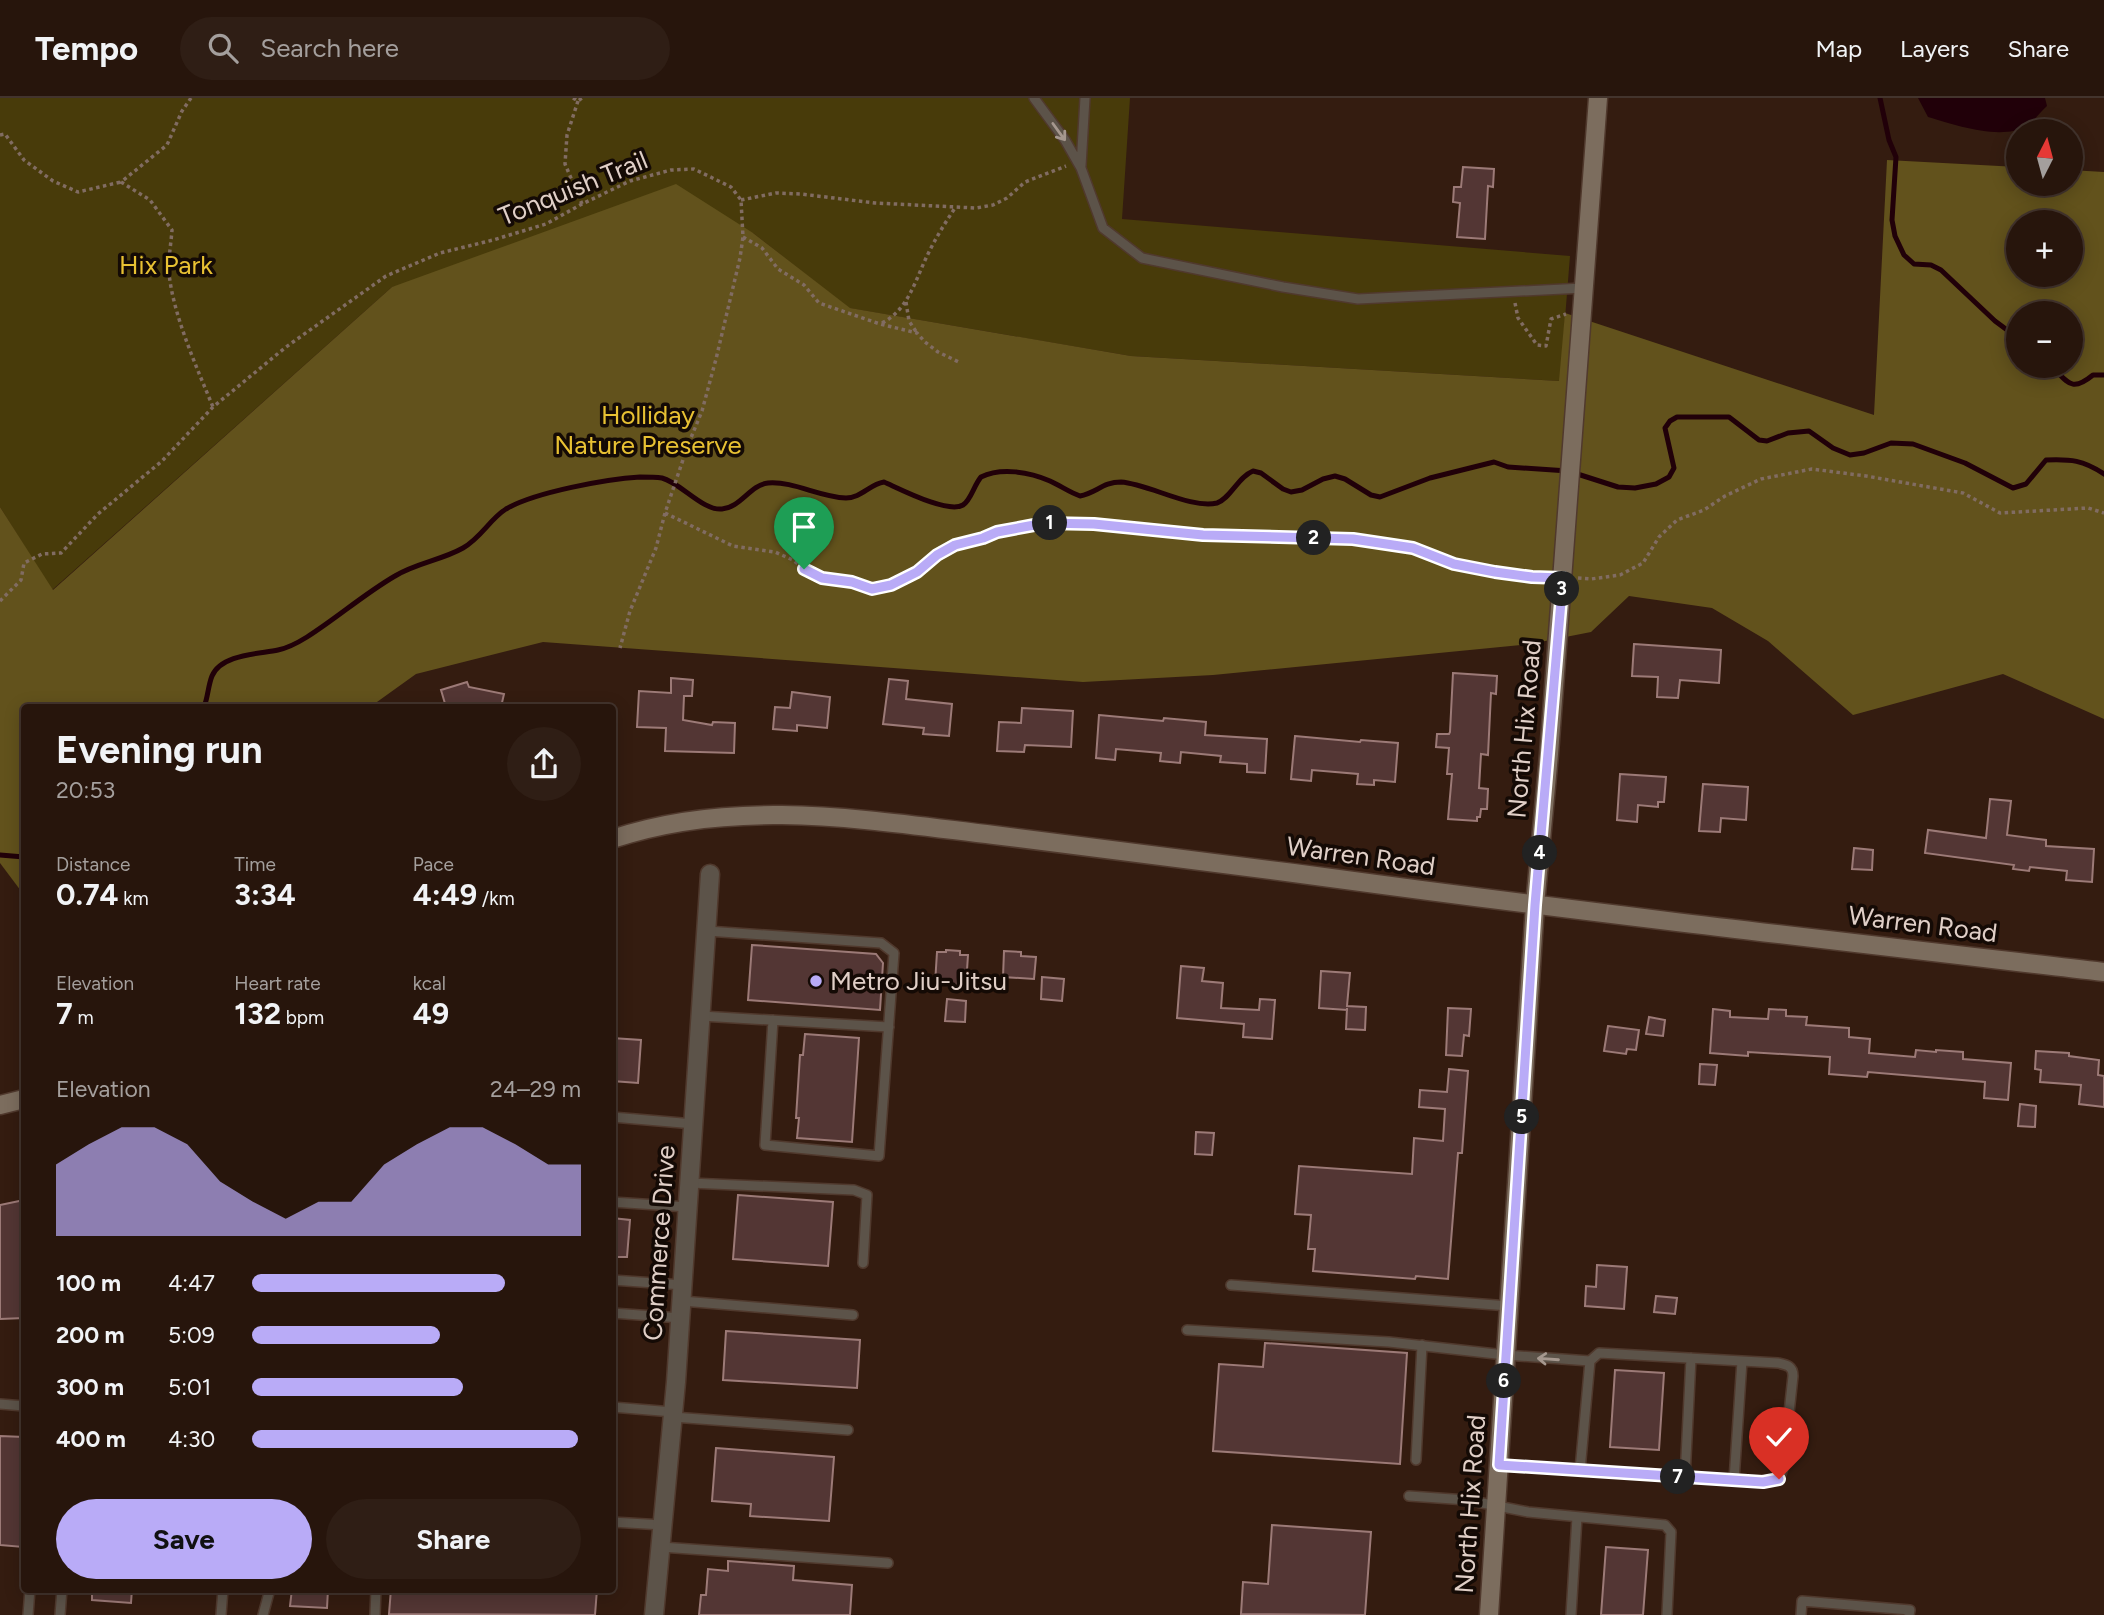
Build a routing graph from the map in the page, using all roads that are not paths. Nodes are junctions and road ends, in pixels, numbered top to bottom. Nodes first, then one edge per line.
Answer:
1 (1034, 98) edge
2 (1085, 98) edge
3 (1598, 98) edge
4 (1079, 165) junction
5 (1583, 288) junction
6 (616, 838) edge
7 (710, 874) dead end
8 (1535, 905) junction
9 (707, 931) junction
10 (2104, 972) edge
11 (701, 1016) junction
12 (773, 1020) junction
13 (889, 1027) junction
14 (21, 1100) edge
15 (0, 1105) edge
16 (616, 1117) edge
17 (694, 1124) junction
18 (690, 1183) junction
19 (616, 1202) edge
20 (688, 1207) junction
21 (863, 1263) dead end
22 (616, 1281) edge
23 (1231, 1284) dead end
24 (682, 1301) junction
25 (1509, 1306) junction
26 (616, 1311) edge
27 (853, 1315) dead end
28 (1186, 1330) dead end
29 (1422, 1345) junction
30 (1505, 1355) junction
31 (1691, 1358) junction
32 (1590, 1361) junction
33 (1742, 1361) junction
34 (0, 1404) edge
35 (21, 1406) edge
36 (616, 1408) edge
37 (673, 1415) junction
38 (848, 1430) dead end
39 (1416, 1461) dead end
40 (1499, 1465) junction
41 (1580, 1470) junction
42 (1685, 1478) junction
43 (1734, 1480) junction
44 (1409, 1496) dead end
45 (1495, 1506) junction
46 (1577, 1517) junction
47 (616, 1522) edge
48 (663, 1525) junction
49 (661, 1547) junction
50 (888, 1563) dead end
51 (30, 1593) edge
52 (62, 1593) edge
53 (223, 1593) edge
54 (269, 1593) edge
55 (376, 1593) edge
56 (28, 1615) edge
57 (60, 1615) edge
58 (221, 1615) edge
59 (263, 1615) edge
60 (375, 1615) edge
61 (654, 1615) edge
62 (1489, 1615) edge
63 (1571, 1615) edge
64 (1667, 1615) edge
65 (1801, 1615) edge
66 (1909, 1615) edge

1 -> 4 lane
2 - 4 lane
3 - 5 street, North Hix Road
4 - 5 lane
5 - 8 street, North Hix Road
6 - 8 street, Warren Road
7 - 9 street, Commerce Drive
8 - 10 street, Warren Road
8 - 25 street, North Hix Road
9 - 11 street, Commerce Drive
9 - 13 lane
11 - 12 lane
11 - 17 street, Commerce Drive
12 - 13 lane
12 - 13 lane
14 - 15 street
16 - 17 lane
17 - 18 street, Commerce Drive
18 - 20 street, Commerce Drive
18 - 21 lane
19 - 20 lane
20 - 24 street, Commerce Drive
22 - 24 lane
23 - 25 lane
24 - 26 lane
24 - 27 lane
24 - 37 street, Commerce Drive
25 - 30 street, North Hix Road
28 - 29 lane
29 - 30 lane
29 - 39 lane
32 -> 30 lane
30 - 40 street, North Hix Road
31 - 32 lane
31 - 33 lane
31 - 42 lane
32 - 41 lane
33 - 43 lane
33 - 43 lane
34 - 35 lane
36 - 37 lane
37 - 38 lane
37 - 48 street, Commerce Drive
40 - 41 lane
40 - 45 street, North Hix Road
41 - 42 lane
42 - 43 lane
44 - 45 lane
45 - 46 lane
45 - 62 street, North Hix Road
46 - 63 lane
46 - 64 lane
47 - 48 lane
48 - 49 street, Commerce Drive
49 - 50 lane
49 - 61 street, Commerce Drive
51 - 56 lane
52 - 57 lane
53 - 58 lane
54 - 59 lane
55 - 60 lane
65 - 66 lane

